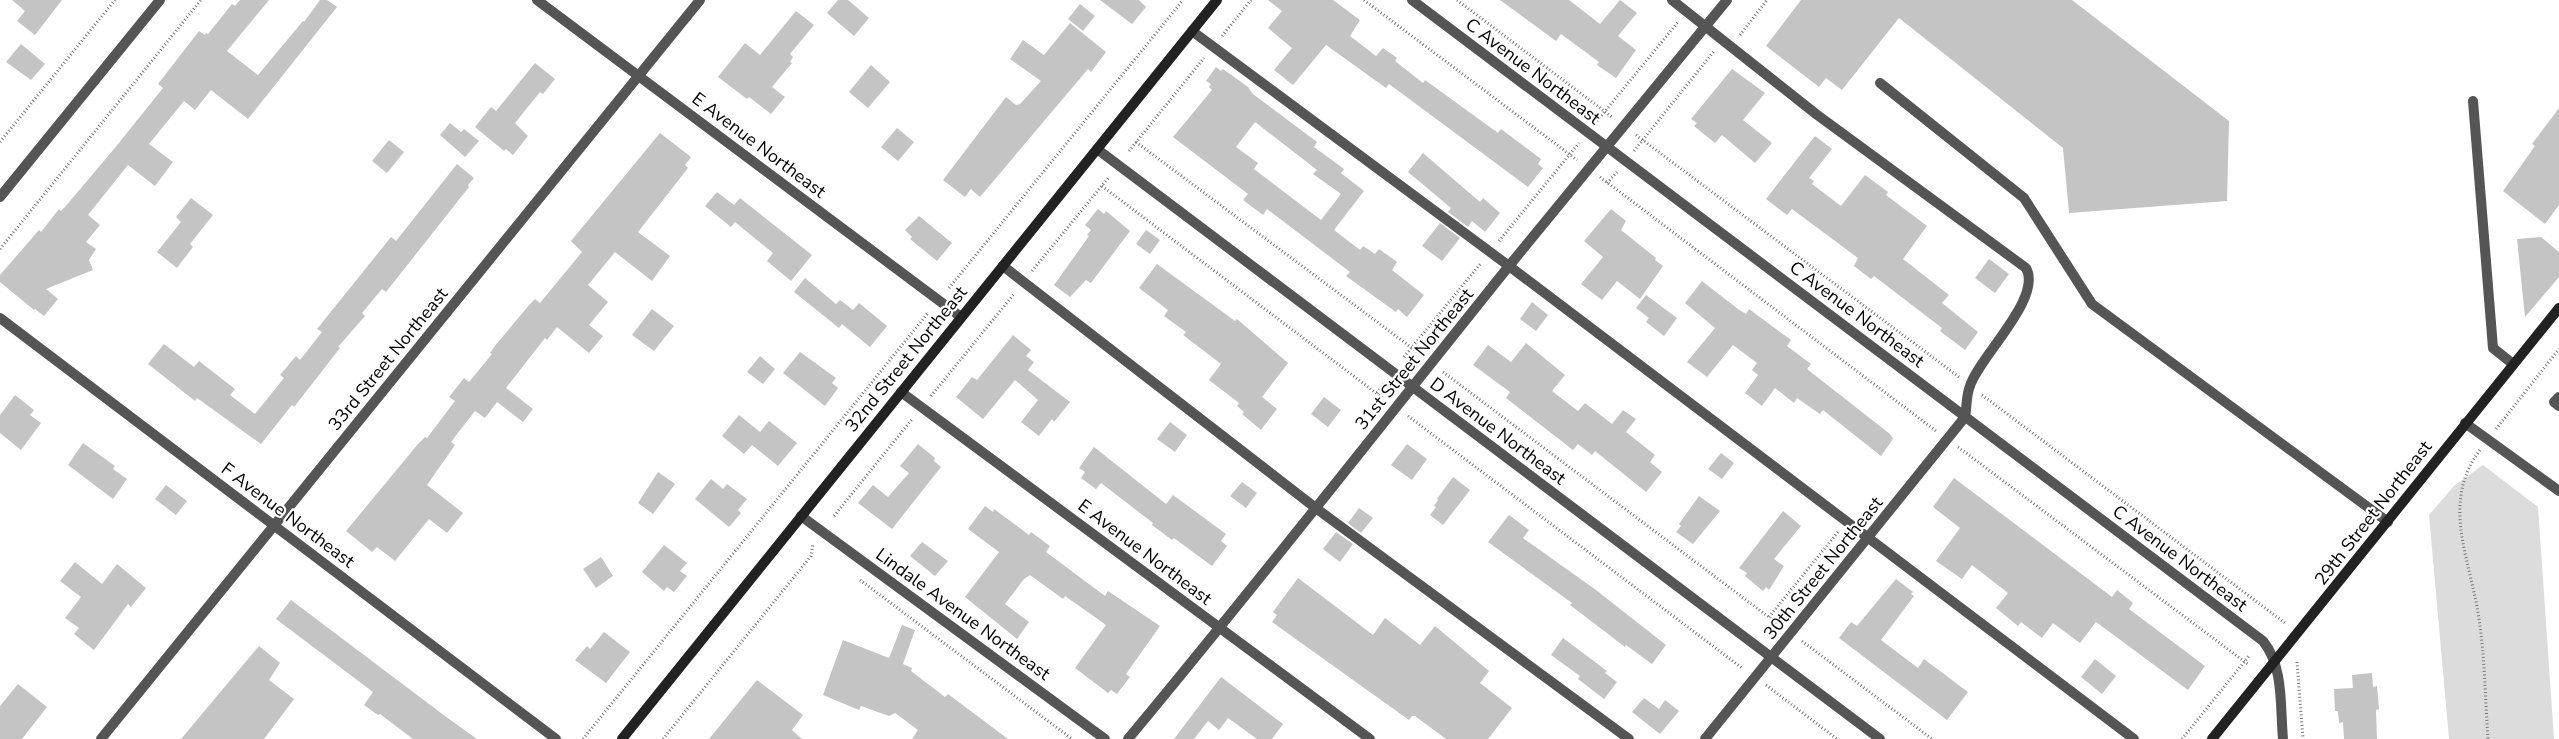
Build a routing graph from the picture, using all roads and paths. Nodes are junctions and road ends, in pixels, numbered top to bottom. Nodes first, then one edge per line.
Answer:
1 (115, 0) edge
2 (160, 0) edge
3 (201, 0) edge
4 (537, 0) edge
5 (700, 0) edge
6 (1183, 0) edge
7 (1217, 0) edge
8 (1251, 0) edge
9 (1364, 0) edge
10 (1412, 0) edge
11 (1457, 0) edge
12 (1672, 0) edge
13 (1728, 0) edge
14 (1767, 0) edge
15 (1678, 21) dead end
16 (1706, 27) junction
17 (1192, 31) junction
18 (1736, 39) dead end
19 (1213, 47) junction
20 (1715, 50) dead end
21 (639, 76) junction
22 (1880, 83) dead end
23 (2473, 101) dead end
24 (1605, 111) junction
25 (1612, 117) dead end
26 (1596, 122) dead end
27 (0, 142) edge
28 (1136, 142) junction
29 (1607, 146) junction
30 (1097, 149) junction
31 (1129, 151) dead end
32 (1634, 151) dead end
33 (1577, 160) dead end
34 (1617, 172) dead end
35 (1598, 176) dead end
36 (1607, 183) junction
37 (1102, 186) dead end
38 (0, 198) edge
39 (0, 249) edge
40 (1003, 266) junction
41 (1509, 266) junction
42 (949, 288) dead end
43 (2559, 308) edge
44 (928, 313) dead end
45 (961, 317) junction
46 (0, 318) edge
47 (2559, 349) edge
48 (1420, 354) dead end
49 (2513, 364) junction
50 (1442, 372) dead end
51 (1384, 384) dead end
52 (1412, 386) junction
53 (901, 392) junction
54 (1377, 393) junction
55 (2559, 397) edge
56 (1384, 399) dead end
57 (2559, 406) edge
58 (916, 414) dead end
59 (1406, 415) dead end
60 (1965, 416) junction
61 (2465, 423) junction
62 (2497, 428) dead end
63 (1936, 431) dead end
64 (1958, 446) dead end
65 (2475, 457) dead end
66 (2558, 490) edge
67 (1317, 509) junction
68 (801, 516) junction
69 (834, 516) dead end
70 (1846, 522) junction
71 (2388, 522) junction
72 (275, 524) junction
73 (1868, 539) junction
74 (814, 540) dead end
75 (813, 546) junction
76 (821, 552) dead end
77 (852, 575) dead end
78 (1770, 617) junction
79 (1778, 624) dead end
80 (1220, 628) junction
81 (1801, 641) dead end
82 (2249, 656) dead end
83 (1772, 657) junction
84 (2276, 661) junction
85 (2244, 662) junction
86 (2297, 662) dead end
87 (2249, 665) dead end
88 (1742, 668) dead end
89 (1765, 685) dead end
90 (102, 739) edge
91 (556, 739) edge
92 (583, 739) edge
93 (622, 739) edge
94 (663, 739) edge
95 (1072, 739) edge
96 (1105, 739) edge
97 (1128, 739) edge
98 (1370, 739) edge
99 (1628, 739) edge
100 (1705, 739) edge
101 (1837, 739) edge
102 (1880, 739) edge
103 (1932, 739) edge
104 (2134, 739) edge
105 (2182, 739) edge
106 (2212, 739) edge
107 (2283, 739) edge
108 (2303, 739) edge
109 (2488, 739) edge

1 - 27 path
2 - 38 street
3 - 39 path
4 - 21 street, E Avenue Northeast
5 - 21 street, 33rd Street Northeast
6 - 42 path
7 - 17 main road, 32nd Street Northeast
8 - 19 path
9 - 33 path
10 - 29 street, C Avenue Northeast
11 - 24 path
12 - 16 street
13 - 16 street, 31st Street Northeast
14 - 18 path
15 - 24 path
16 - 29 street, 31st Street Northeast
16 - 60 street
17 - 19 street
17 - 30 main road, 32nd Street Northeast
19 - 28 path
19 - 41 street
20 - 32 path
21 - 45 street, E Avenue Northeast
21 - 72 street, 33rd Street Northeast
22 - 71 street
23 - 49 street
24 - 25 path
24 - 26 path
28 - 31 path
28 - 48 path
29 - 41 street, 31st Street Northeast
29 - 60 street, C Avenue Northeast
30 - 40 main road, 32nd Street Northeast
30 - 52 street, D Avenue Northeast
34 - 36 path
35 - 36 path
36 - 63 path
37 - 54 path
40 - 45 main road, 32nd Street Northeast
40 - 67 street
41 - 52 street, 31st Street Northeast
41 - 70 street
43 - 49 main road, 29th Street Northeast
44 - 92 path
45 - 53 main road, 32nd Street Northeast
46 - 72 street, F Avenue Northeast
47 - 62 path
49 - 61 main road, 29th Street Northeast
50 - 78 path
51 - 54 path
52 - 67 street, 31st Street Northeast
52 - 83 street, D Avenue Northeast
53 - 68 main road, 32nd Street Northeast
53 - 80 street, E Avenue Northeast
54 - 56 path
55 - 57 street
58 - 69 path
59 - 88 path
60 - 73 street, 30th Street Northeast
60 - 84 street, C Avenue Northeast
61 - 66 street
61 - 71 main road, 29th Street Northeast
64 - 85 path
65 - 109 path
67 - 80 street, 31st Street Northeast
67 - 99 street
68 - 93 main road, 32nd Street Northeast
68 - 96 street, Lindale Avenue Northeast
70 - 73 street
70 - 78 path
71 - 84 main road, 29th Street Northeast
72 - 90 street, 33rd Street Northeast
72 - 91 street, F Avenue Northeast
73 - 83 street, 30th Street Northeast
73 - 104 street
74 - 75 path
75 - 76 path
75 - 94 path
77 - 95 path
78 - 79 path
80 - 97 street, 31st Street Northeast
80 - 98 street, E Avenue Northeast
81 - 103 path
82 - 85 path
83 - 100 street, 30th Street Northeast
83 - 102 street, D Avenue Northeast
84 - 106 main road, 29th Street Northeast
84 - 107 street
85 - 87 path
85 - 105 path
86 - 108 path
89 - 101 path

